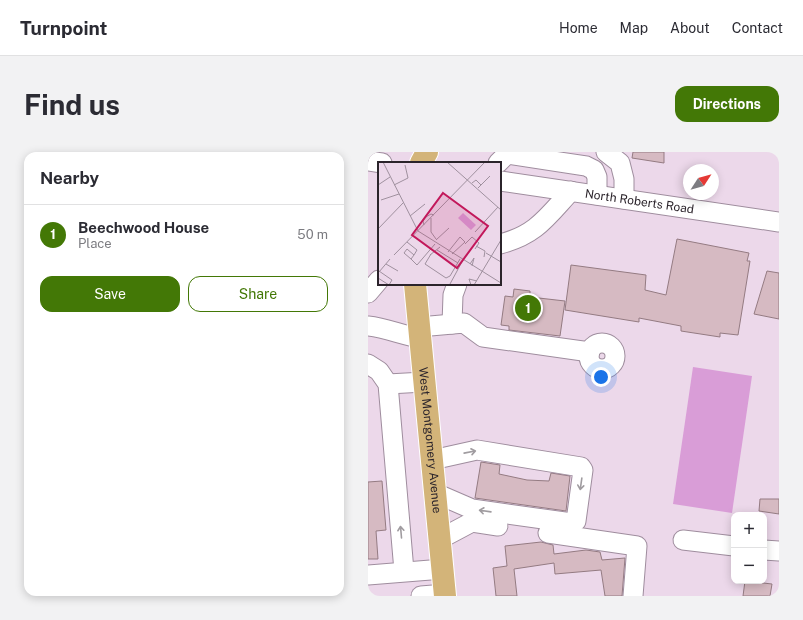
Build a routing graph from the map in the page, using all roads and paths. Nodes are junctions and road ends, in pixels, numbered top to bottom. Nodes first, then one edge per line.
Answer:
1 (427, 152) edge
2 (606, 152) edge
3 (368, 161) edge
4 (378, 162) edge
5 (422, 162) edge
6 (499, 162) edge
7 (501, 181) edge
8 (571, 192) junction
9 (597, 195) junction
10 (624, 199) junction
11 (779, 222) edge
12 (501, 244) edge
13 (378, 281) edge
14 (415, 285) edge
15 (457, 285) edge
16 (368, 293) edge
17 (452, 324) junction
18 (368, 326) edge
19 (420, 332) junction
20 (590, 352) dead end
21 (368, 364) edge
22 (424, 382) junction
23 (388, 384) junction
24 (432, 460) junction
25 (435, 493) junction
26 (440, 539) junction
27 (682, 540) dead end
28 (731, 546) edge
29 (767, 550) edge
30 (779, 551) edge
31 (443, 569) junction
32 (404, 571) junction
33 (368, 575) edge
34 (445, 595) edge
35 (421, 596) edge
36 (633, 596) edge

1 - 5 main road
2 - 10 street
3 - 4 street
6 - 9 street
7 - 8 street, North Roberts Road
8 - 9 street, North Roberts Road
8 - 12 street
9 - 10 street, North Roberts Road
10 - 11 street, North Roberts Road
13 - 16 street
14 - 19 main road, West Montgomery Avenue
15 - 17 street
17 - 19 street
17 - 20 street
18 - 19 street
19 - 22 main road, West Montgomery Avenue
21 - 23 street
22 - 23 street
22 - 24 main road, West Montgomery Avenue
32 -> 23 street
24 - 25 main road, West Montgomery Avenue
24 -> 25 street
25 - 26 main road, West Montgomery Avenue
26 - 31 main road, West Montgomery Avenue
26 - 36 street
27 - 28 street
29 - 30 street
31 - 32 street
31 - 34 main road, West Montgomery Avenue
32 - 33 street
34 - 35 street

